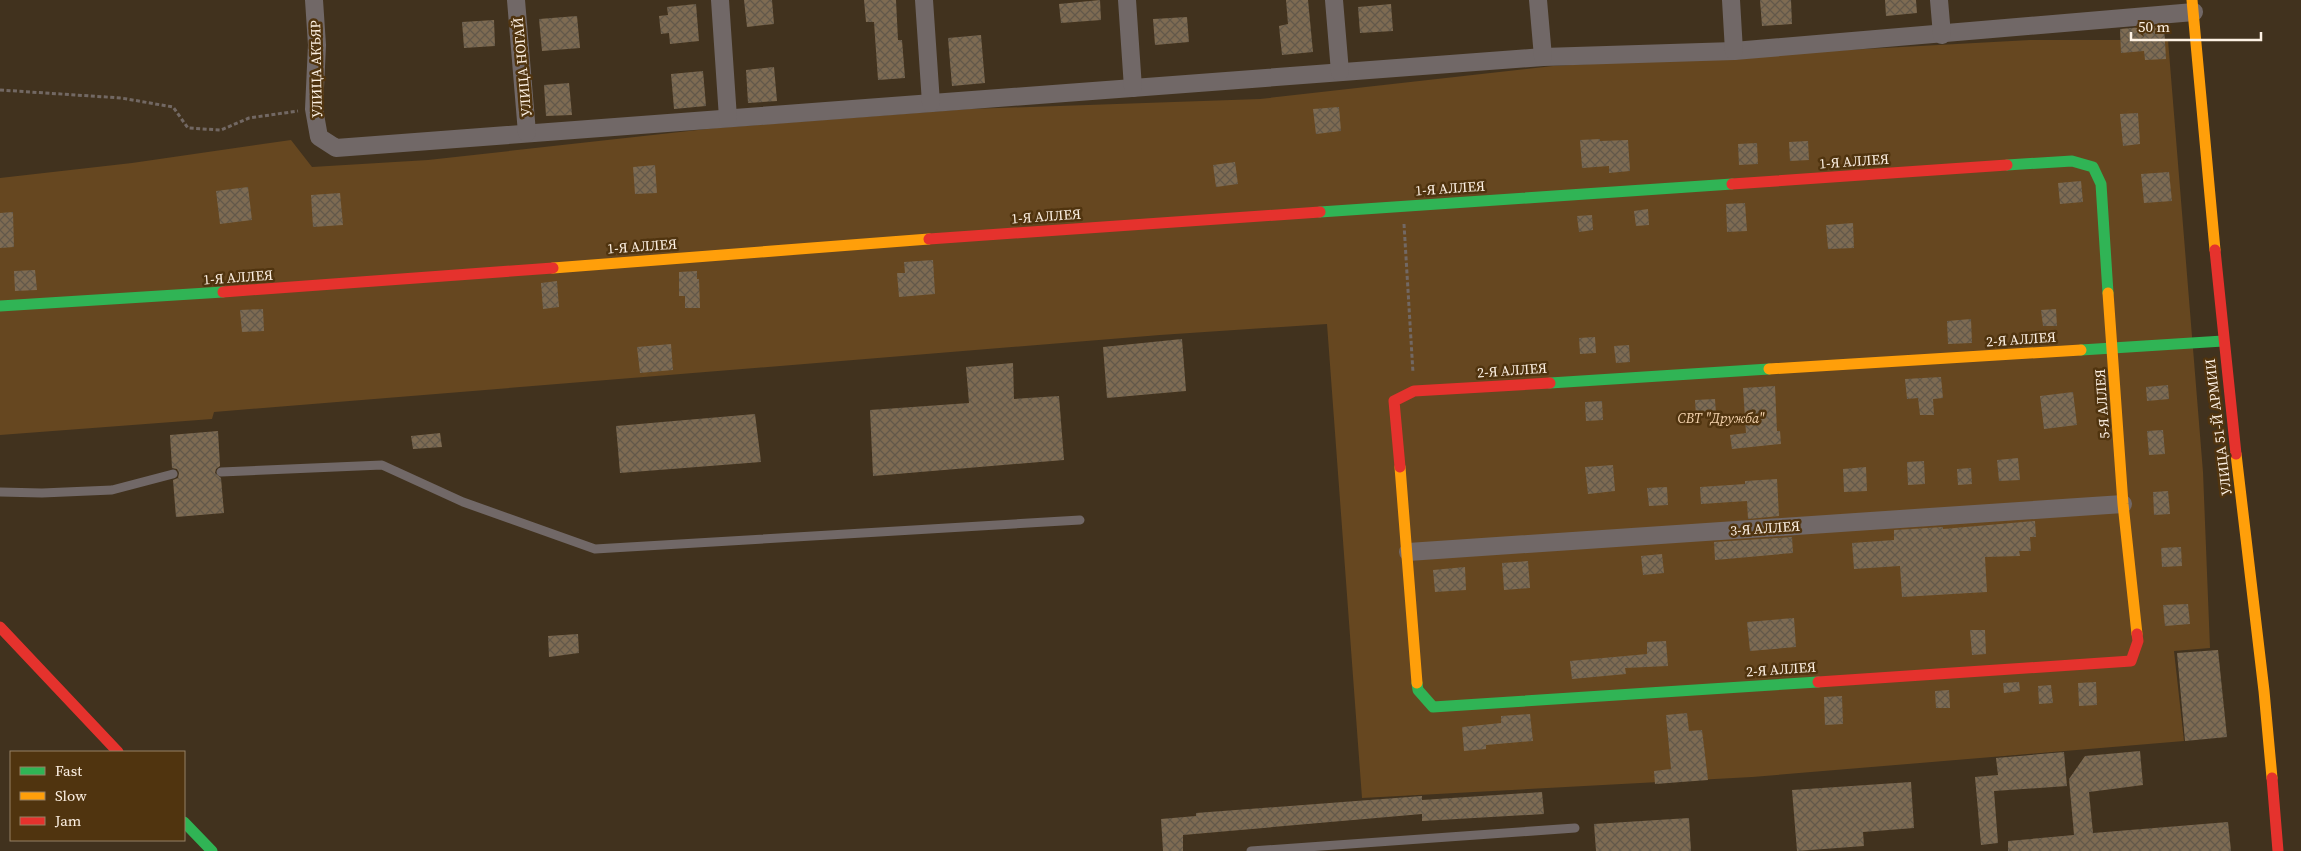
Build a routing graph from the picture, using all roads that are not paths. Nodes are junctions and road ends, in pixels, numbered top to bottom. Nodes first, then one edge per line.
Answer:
1 (314, 0) edge
2 (516, 0) edge
3 (720, 0) edge
4 (924, 0) edge
5 (1127, 0) edge
6 (1334, 0) edge
7 (1538, 0) edge
8 (1731, 0) edge
9 (1939, 0) edge
10 (2193, 6) edge
11 (1942, 35) junction
12 (1734, 51) junction
13 (1543, 57) junction
14 (1340, 72) junction
15 (1133, 88) junction
16 (930, 103) junction
17 (728, 118) junction
18 (527, 133) junction
19 (2094, 166) joint
20 (0, 306) edge
21 (2224, 341) junction
22 (2113, 348) junction
23 (221, 472) dead end
24 (173, 474) dead end
25 (0, 492) edge
26 (2123, 504) junction
27 (1080, 520) dead end
28 (1408, 552) junction
29 (0, 628) edge
30 (2138, 641) joint
31 (117, 751) edge
32 (185, 823) edge
33 (1574, 828) dead end
34 (212, 851) edge
35 (1251, 851) edge
36 (2278, 851) edge

1 - 18 street, УЛИЦА АКЪЯР
2 - 18 street, УЛИЦА НОГАЙ
3 - 17 street
4 - 16 street
5 - 15 street
6 - 14 street
7 - 13 street
8 - 12 street
9 - 11 street
10 - 11 street
10 - 21 street, УЛИЦА 51-Й АРМИИ
11 - 12 street
12 - 13 street
13 - 14 street
14 - 15 street
15 - 16 street
16 - 17 street
17 - 18 street
19 - 20 street, 1-Я АЛЛЕЯ
19 - 22 street, 5-Я АЛЛЕЯ
21 - 22 street, 2-Я АЛЛЕЯ
21 - 36 street, УЛИЦА 51-Й АРМИИ
22 - 26 street, 5-Я АЛЛЕЯ
22 - 28 street, 2-Я АЛЛЕЯ
23 - 27 lane
24 - 25 lane
26 - 28 street, 3-Я АЛЛЕЯ
26 - 30 street, 5-Я АЛЛЕЯ
28 - 30 street, 2-Я АЛЛЕЯ
29 - 31 street
32 - 34 street
33 - 35 lane

